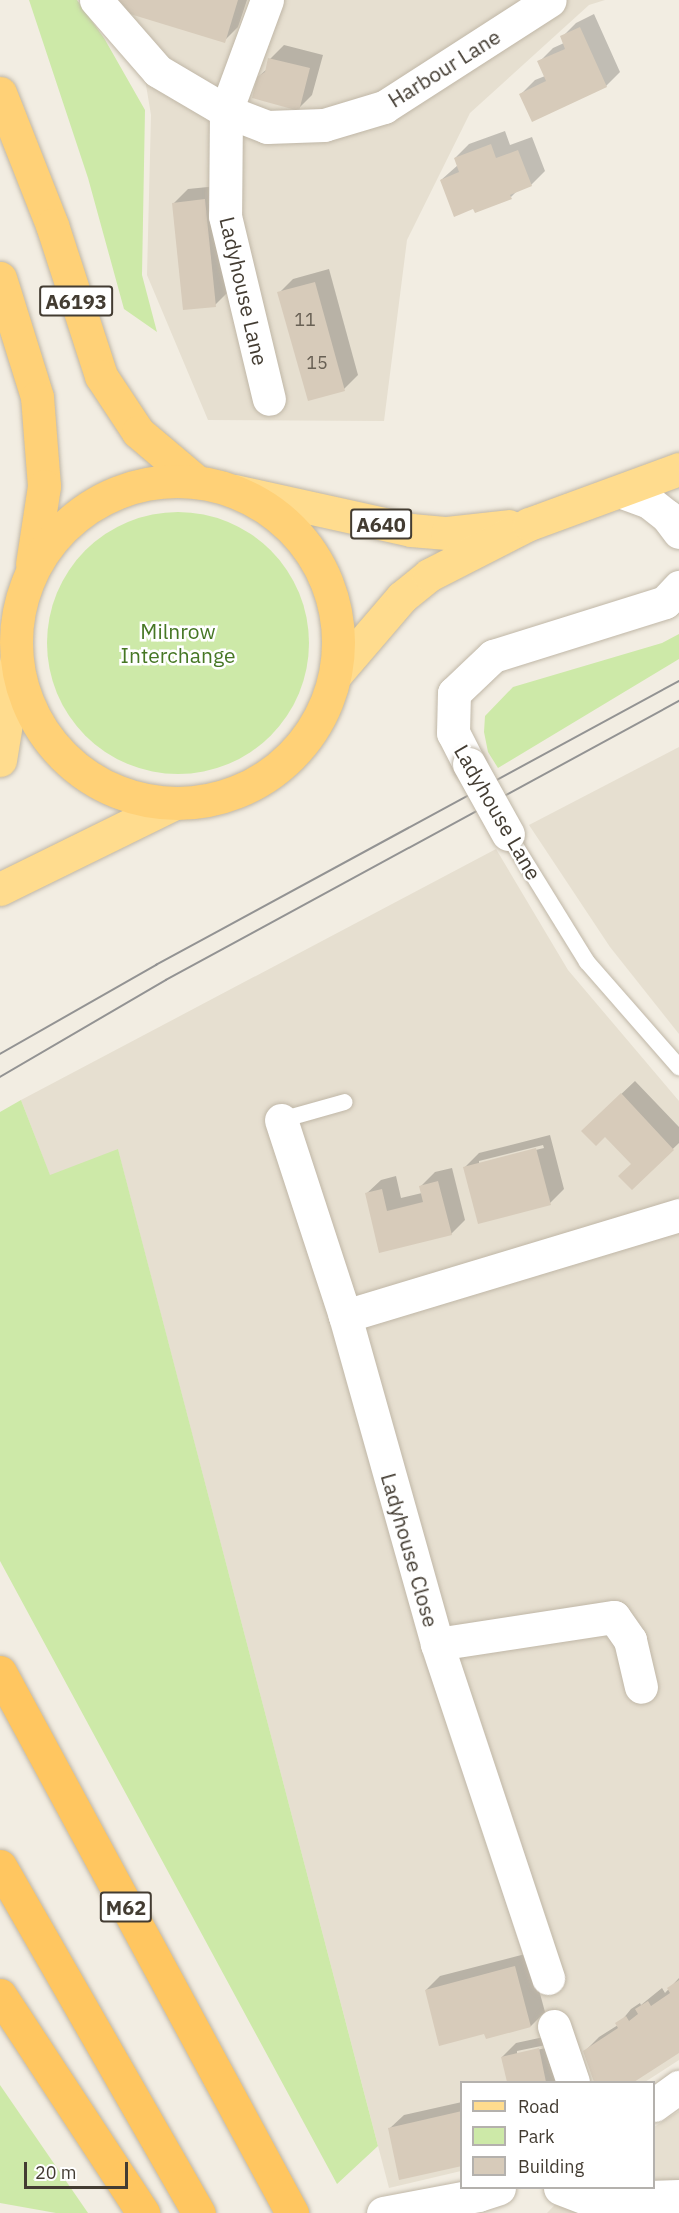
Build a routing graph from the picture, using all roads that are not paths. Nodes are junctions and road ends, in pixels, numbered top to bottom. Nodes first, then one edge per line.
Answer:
1 (96, 0) edge
2 (267, 0) edge
3 (550, 0) edge
4 (0, 93) edge
5 (226, 111) junction
6 (0, 278) edge
7 (269, 399) dead end
8 (679, 470) edge
9 (196, 481) junction
10 (235, 491) junction
11 (622, 492) junction
12 (529, 524) junction
13 (679, 532) edge
14 (30, 575) junction
15 (679, 587) edge
16 (16, 662) junction
17 (336, 674) junction
18 (0, 759) edge
19 (171, 805) junction
20 (508, 834) joint
21 (0, 889) edge
22 (679, 1067) edge
23 (345, 1102) dead end
24 (281, 1119) joint
25 (679, 1215) edge
26 (345, 1316) junction
27 (436, 1644) junction
28 (0, 1672) edge
29 (641, 1687) dead end
30 (0, 1866) edge
31 (548, 1978) dead end
32 (0, 1995) edge
33 (554, 2026) dead end
34 (573, 2081) edge
35 (679, 2088) edge
36 (655, 2104) edge
37 (565, 2189) edge
38 (679, 2196) edge
39 (487, 2198) edge
40 (143, 2213) edge
41 (199, 2213) edge
42 (292, 2213) edge
43 (383, 2213) edge

1 - 5 street, Harbour Lane
2 - 5 street, Ladyhouse Lane
3 - 5 street, Harbour Lane
4 - 9 highway, A6193
5 - 7 street, Ladyhouse Lane
6 - 14 highway, A6193
8 - 11 main road, A640
9 - 10 highway, A640
9 - 14 highway, A640
10 - 12 main road, A640
10 - 17 highway, A640
11 - 12 main road, A640
11 - 13 street
12 - 17 main road, A640
14 - 16 highway, A640
15 - 20 street, Ladyhouse Lane, bridge
16 - 18 main road, A640
16 - 19 highway, A640
17 - 19 highway, A640
19 - 21 main road, A640
20 - 22 lane, Ladyhouse Lane
23 - 24 lane
24 - 26 street, Ladyhouse Close
25 - 26 street
26 - 27 street, Ladyhouse Close
27 - 29 street
27 - 31 street, Ladyhouse Close
28 - 42 highway, M62
30 - 41 highway
32 - 40 highway
33 - 34 street
35 - 36 street
37 - 38 street
39 - 43 street

